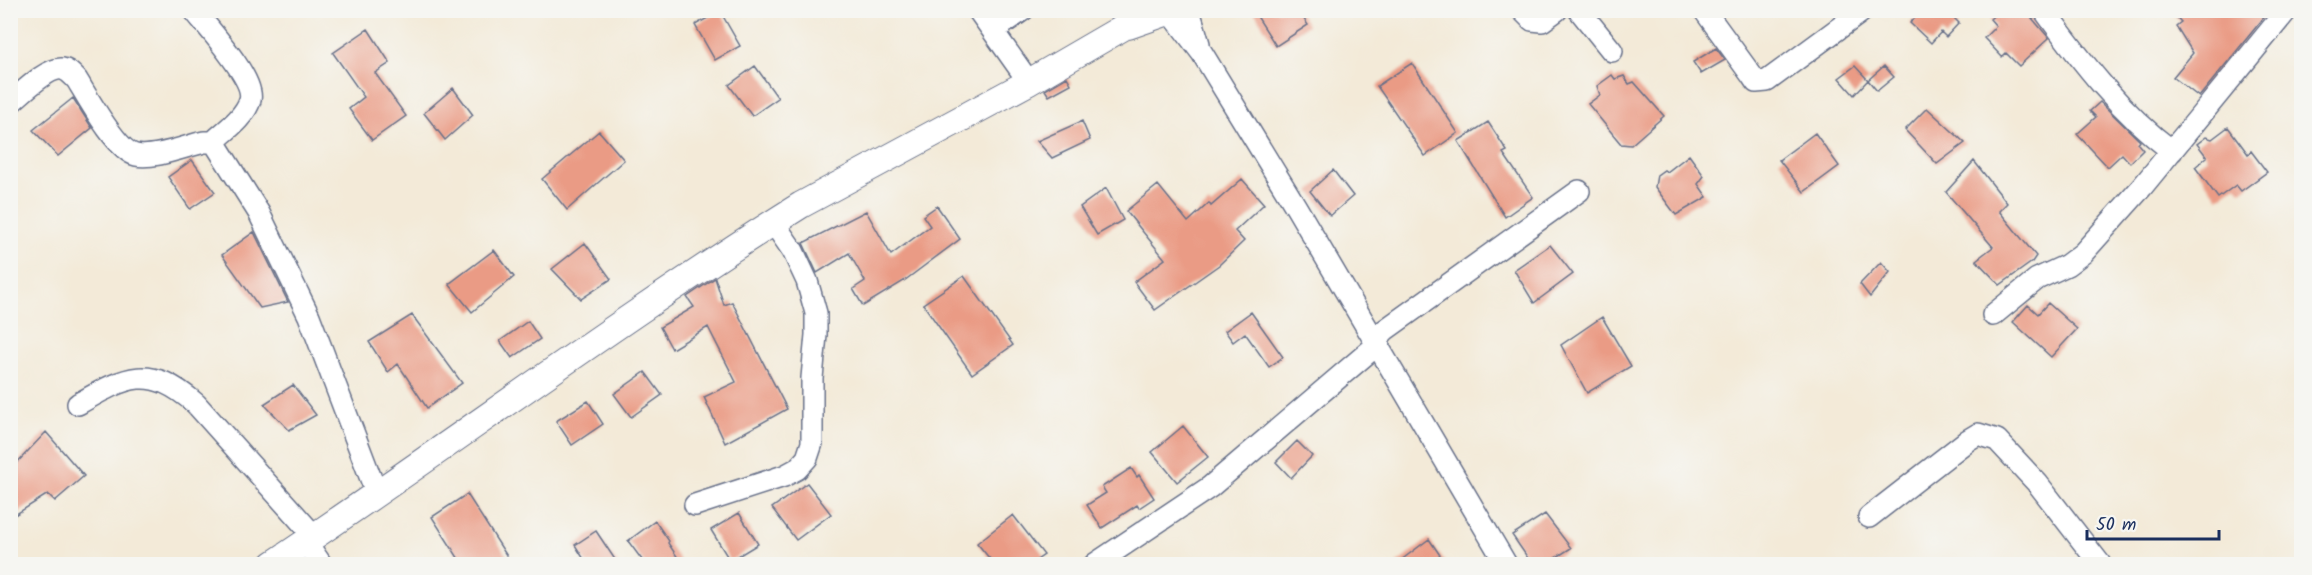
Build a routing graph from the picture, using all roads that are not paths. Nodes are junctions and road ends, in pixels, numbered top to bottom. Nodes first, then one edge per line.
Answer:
1 (194, 10) edge
2 (978, 10) edge
3 (1023, 10) edge
4 (1144, 10) edge
5 (1522, 10) edge
6 (1557, 10) edge
7 (1580, 10) edge
8 (1704, 10) edge
9 (2044, 10) edge
10 (2286, 10) edge
11 (1176, 11) edge
12 (1861, 12) edge
13 (1122, 28) junction
14 (993, 31) junction
15 (1612, 51) dead end
16 (1029, 82) junction
17 (10, 103) edge
18 (213, 142) junction
19 (2172, 151) junction
20 (1579, 191) dead end
21 (773, 222) junction
22 (1993, 315) dead end
23 (1378, 345) junction
24 (78, 404) dead end
25 (376, 492) junction
26 (695, 505) dead end
27 (1869, 516) dead end
28 (310, 539) junction
29 (273, 564) edge
30 (321, 564) edge
31 (1095, 564) edge
32 (1506, 564) edge
33 (2100, 564) edge

1 - 18 street
2 - 14 street
3 - 14 street
4 - 13 street
5 - 6 street
7 - 15 street
8 - 12 street
9 - 19 street
10 - 19 street
11 - 13 street
11 - 23 street
13 - 16 street
14 - 16 street
16 - 21 street
17 - 18 street
18 - 25 street
19 - 22 street
20 - 23 street
21 - 25 street
21 - 26 street
23 - 31 street
23 - 32 street
24 - 28 street
25 - 28 street
27 - 33 street
28 - 29 street
28 - 30 street

